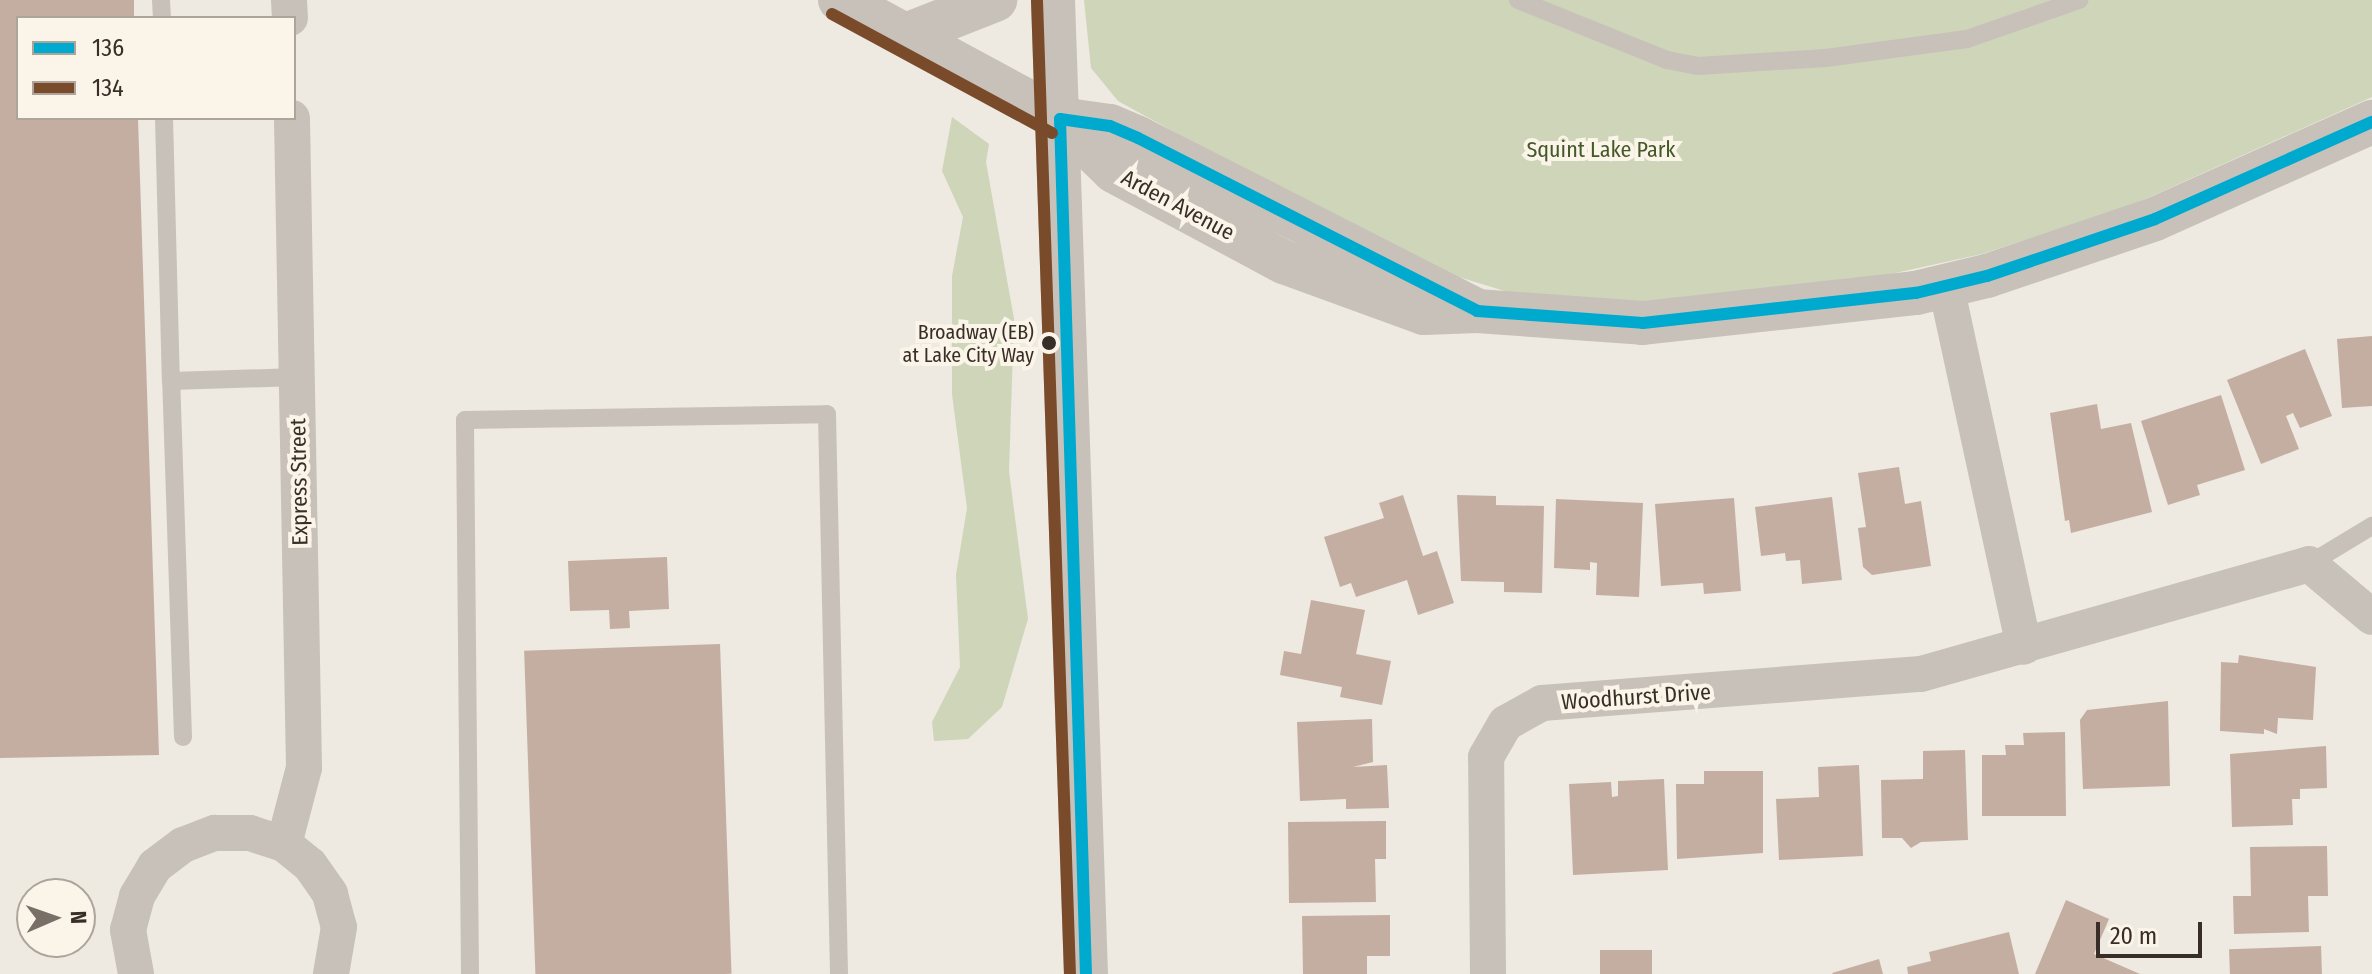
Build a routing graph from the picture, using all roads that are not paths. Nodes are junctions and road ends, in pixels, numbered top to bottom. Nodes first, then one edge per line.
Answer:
1 (840, 0) edge
2 (995, 0) edge
3 (1053, 0) edge
4 (1518, 0) edge
5 (2079, 0) edge
6 (906, 35) junction
7 (1060, 119) junction
8 (164, 120) edge
9 (292, 120) edge
10 (2372, 122) edge
11 (1946, 286) junction
12 (297, 377) junction
13 (171, 381) junction
14 (2372, 526) edge
15 (2309, 564) junction
16 (2372, 617) edge
17 (2024, 647) junction
18 (183, 737) dead end
19 (284, 844) junction
20 (136, 974) edge
21 (331, 974) edge
22 (470, 974) edge
23 (839, 974) edge
24 (1086, 974) edge
25 (1488, 974) edge

1 - 6 street
2 - 6 street
3 - 7 street
4 - 5 lane
6 - 7 street
7 - 11 street, Arden Avenue
7 - 24 street
8 - 13 lane
9 - 12 street, Express Street
10 - 11 street, Arden Avenue
11 - 17 street
12 - 13 lane
12 - 19 street, Express Street
13 - 18 lane
14 - 15 lane
15 - 16 street
15 - 17 street, Woodhurst Drive
17 - 25 street, Woodhurst Drive
19 - 20 street
19 - 21 street
22 - 23 lane

